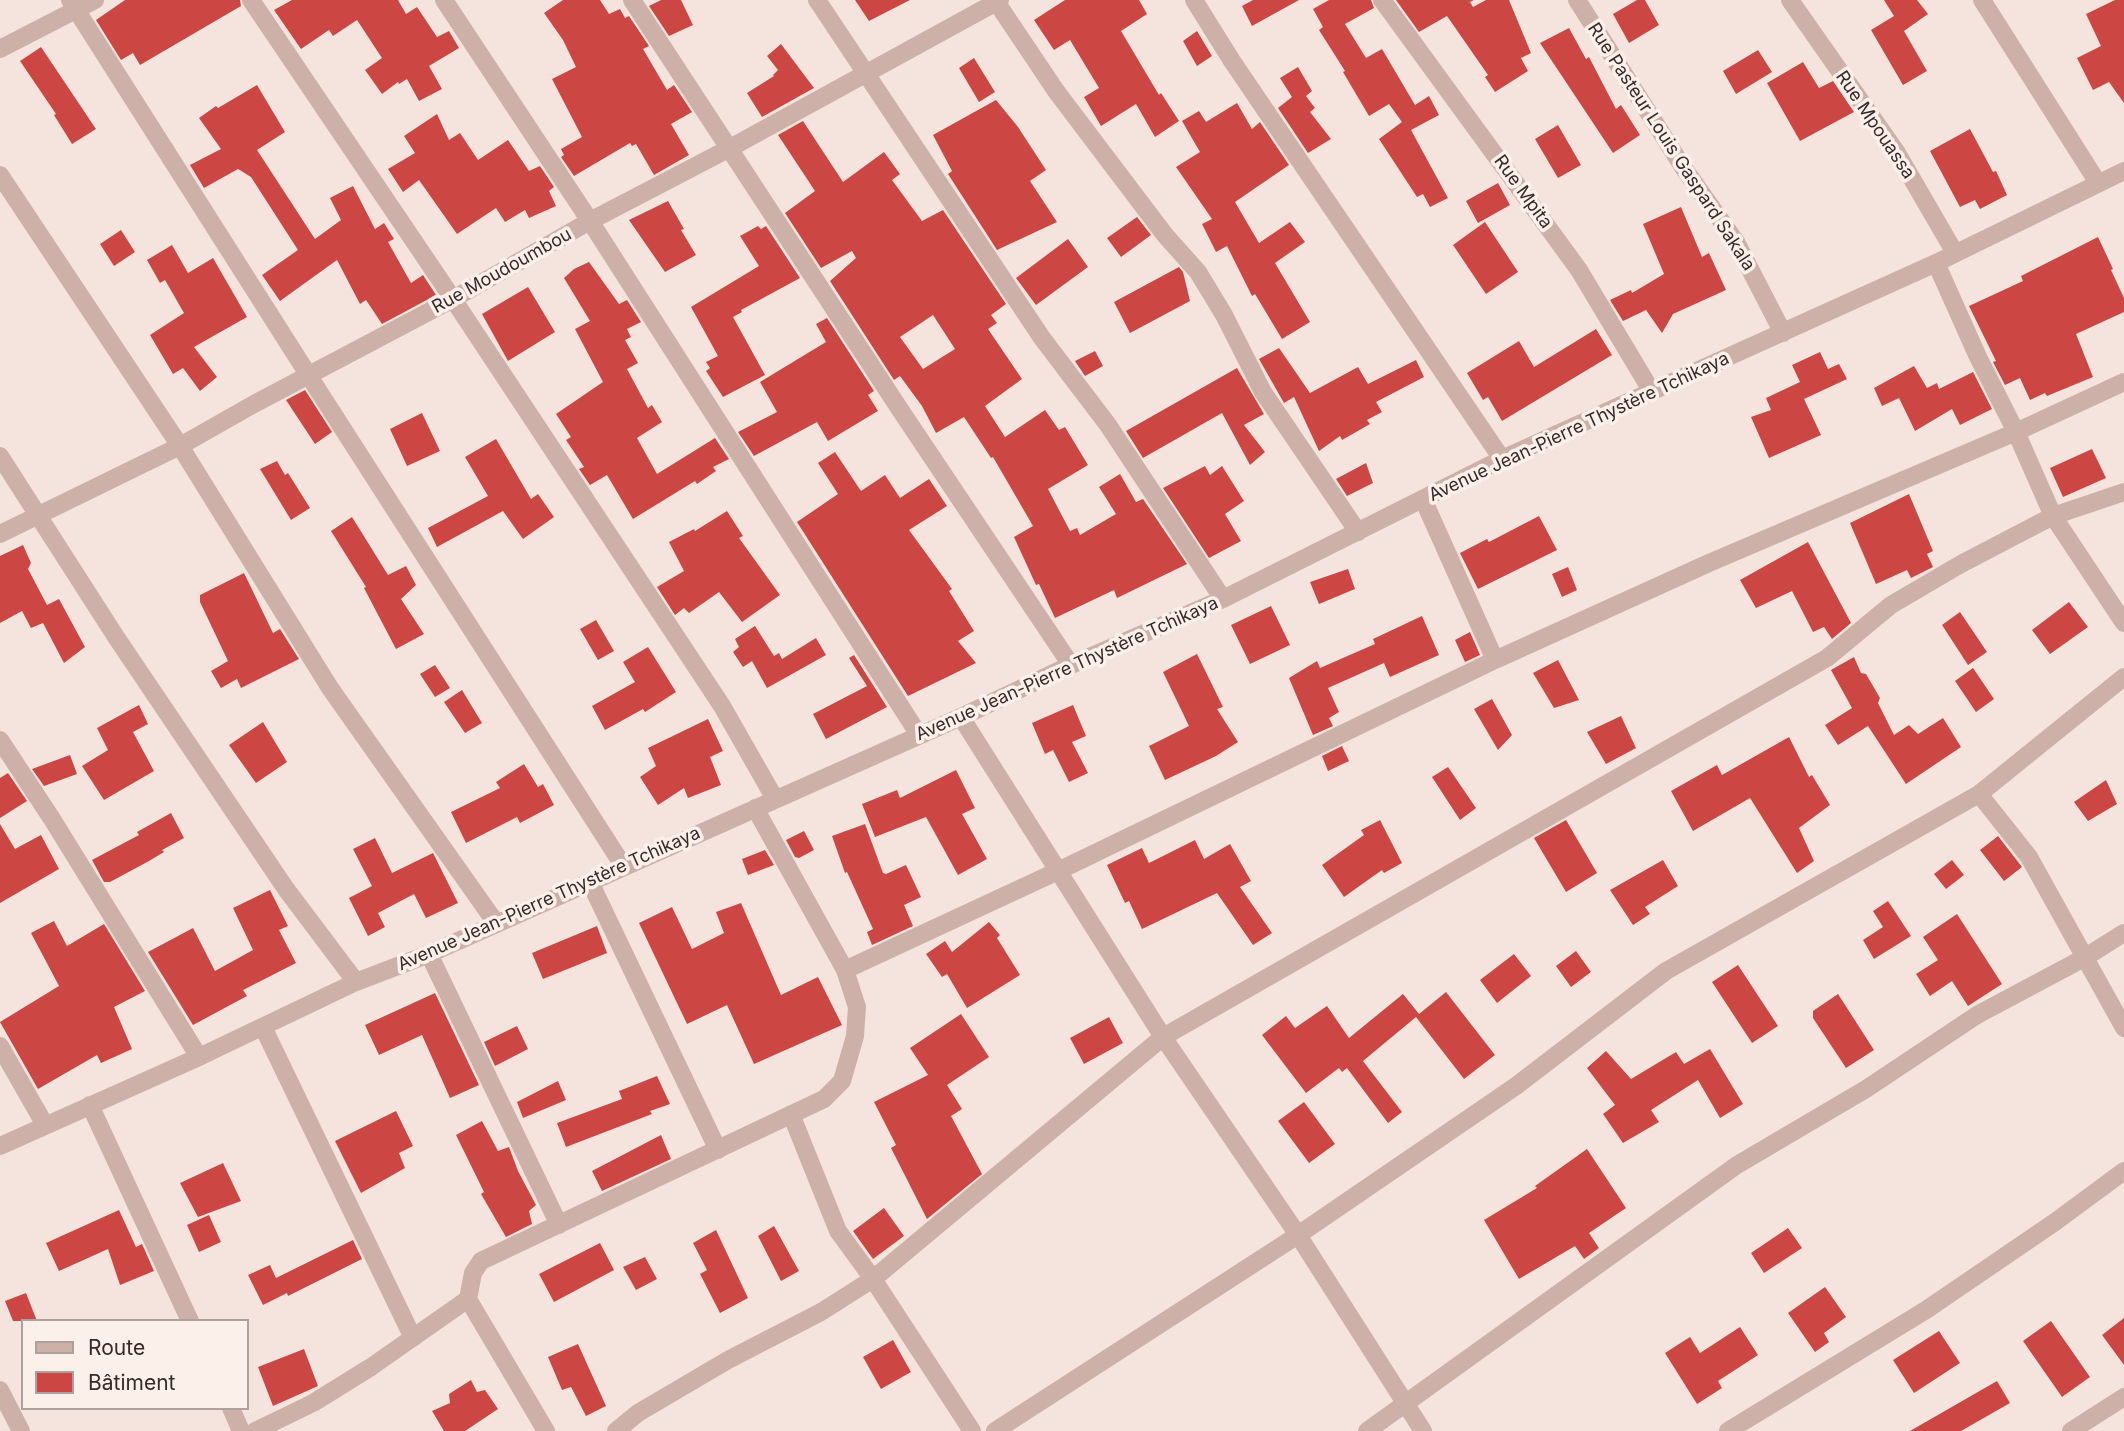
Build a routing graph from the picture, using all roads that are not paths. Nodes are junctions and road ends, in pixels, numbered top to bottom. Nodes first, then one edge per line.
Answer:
1 (95, 0) edge
2 (251, 0) edge
3 (444, 0) edge
4 (632, 0) edge
5 (817, 0) edge
6 (1194, 0) edge
7 (1382, 0) edge
8 (1577, 0) edge
9 (1790, 0) edge
10 (1982, 0) edge
11 (997, 1) edge
12 (74, 5) edge
13 (0, 49) edge
14 (867, 74) junction
15 (730, 148) junction
16 (2124, 171) edge
17 (0, 175) edge
18 (2098, 183) junction
19 (590, 221) junction
20 (1955, 253) junction
21 (1936, 263) junction
22 (453, 299) junction
23 (1783, 333) junction
24 (309, 376) junction
25 (2124, 382) edge
26 (1652, 392) junction
27 (2016, 432) junction
28 (180, 446) junction
29 (0, 456) edge
30 (1502, 459) junction
31 (2124, 492) edge
32 (1423, 499) junction
33 (38, 513) junction
34 (2053, 516) junction
35 (1358, 532) junction
36 (0, 534) edge
37 (1223, 599) junction
38 (2124, 623) edge
39 (1495, 660) junction
40 (1071, 665) junction
41 (2124, 677) edge
42 (961, 717) junction
43 (919, 735) junction
44 (0, 740) edge
45 (1979, 794) junction
46 (775, 799) junction
47 (755, 808) junction
48 (624, 867) junction
49 (1058, 871) junction
50 (590, 882) junction
51 (496, 923) junction
52 (2124, 933) edge
53 (429, 954) junction
54 (2084, 958) junction
55 (845, 970) junction
56 (356, 982) junction
57 (263, 1027) junction
58 (2124, 1028) edge
59 (1163, 1037) junction
60 (0, 1046) edge
61 (199, 1057) junction
62 (90, 1105) junction
63 (791, 1114) junction
64 (45, 1125) junction
65 (0, 1146) edge
66 (718, 1150) junction
67 (2124, 1171) edge
68 (559, 1225) junction
69 (1298, 1235) junction
70 (873, 1279) junction
71 (468, 1298) junction
72 (189, 1319) edge
73 (413, 1338) junction
74 (0, 1390) edge
75 (2124, 1397) edge
76 (1405, 1404) junction
77 (231, 1410) edge
78 (21, 1431) edge
79 (241, 1431) edge
80 (255, 1431) edge
81 (546, 1431) edge
82 (616, 1431) edge
83 (972, 1431) edge
84 (995, 1431) edge
85 (1367, 1431) edge
86 (1423, 1431) edge
87 (1728, 1431) edge
88 (2071, 1431) edge

1 - 12 street
2 - 22 street
3 - 19 street
4 - 15 street
5 - 14 street
6 - 30 street
7 - 26 street, Rue Mpita
8 - 23 street, Rue Pasteur Louis Gaspard Sakala
9 - 20 street, Rue Mpouassa
10 - 18 street
11 - 14 street, Rue Moudoumbou
11 - 35 street
12 - 13 street
12 - 24 street
14 - 15 street, Rue Moudoumbou
14 - 37 street
15 - 19 street, Rue Moudoumbou
15 - 40 street
16 - 18 street, Avenue Jean-Pierre Thystère Tchikaya
17 - 28 street
18 - 20 street, Avenue Jean-Pierre Thystère Tchikaya
19 - 22 street, Rue Moudoumbou
19 - 43 street
20 - 21 street, Avenue Jean-Pierre Thystère Tchikaya
21 - 23 street, Avenue Jean-Pierre Thystère Tchikaya
21 - 27 street
22 - 24 street, Rue Moudoumbou
22 - 46 street
23 - 26 street, Avenue Jean-Pierre Thystère Tchikaya
24 - 28 street, Rue Moudoumbou
24 - 48 street
25 - 27 street
26 - 30 street, Avenue Jean-Pierre Thystère Tchikaya
27 - 34 street
27 - 39 street
28 - 33 street, Rue Moudoumbou
28 - 51 street
29 - 33 street
30 - 32 street, Avenue Jean-Pierre Thystère Tchikaya
31 - 34 street
32 - 35 street, Avenue Jean-Pierre Thystère Tchikaya
32 - 39 street
33 - 36 street, Rue Moudoumbou
33 - 56 street
34 - 38 street
34 - 59 street
35 - 37 street, Avenue Jean-Pierre Thystère Tchikaya
37 - 40 street, Avenue Jean-Pierre Thystère Tchikaya
39 - 49 street
40 - 42 street, Avenue Jean-Pierre Thystère Tchikaya
41 - 45 street
42 - 43 street, Avenue Jean-Pierre Thystère Tchikaya
42 - 49 street
43 - 46 street, Avenue Jean-Pierre Thystère Tchikaya
44 - 61 street
45 - 54 street
45 - 69 street
46 - 47 street, Avenue Jean-Pierre Thystère Tchikaya
47 - 48 street, Avenue Jean-Pierre Thystère Tchikaya
47 - 55 street
48 - 50 street, Avenue Jean-Pierre Thystère Tchikaya
49 - 55 street
49 - 59 street
50 - 51 street, Avenue Jean-Pierre Thystère Tchikaya
50 - 66 street
51 - 53 street, Avenue Jean-Pierre Thystère Tchikaya
52 - 54 street
53 - 56 street, Avenue Jean-Pierre Thystère Tchikaya
53 - 68 street
54 - 58 street
54 - 76 street
55 - 63 street
56 - 57 street, Avenue Jean-Pierre Thystère Tchikaya
57 - 61 street, Avenue Jean-Pierre Thystère Tchikaya
57 - 73 street
59 - 69 street
59 - 70 street
60 - 64 street
61 - 62 street, Avenue Jean-Pierre Thystère Tchikaya
62 - 64 street, Avenue Jean-Pierre Thystère Tchikaya
62 - 72 street
63 - 66 street
63 - 70 street
64 - 65 street, Avenue Jean-Pierre Thystère Tchikaya
66 - 68 street
67 - 87 street
68 - 71 street
69 - 76 street
69 - 84 street
70 - 82 street
70 - 83 street
71 - 73 street
71 - 81 street
73 - 80 street
74 - 78 street
75 - 88 street
76 - 85 street
76 - 86 street
77 - 79 street

